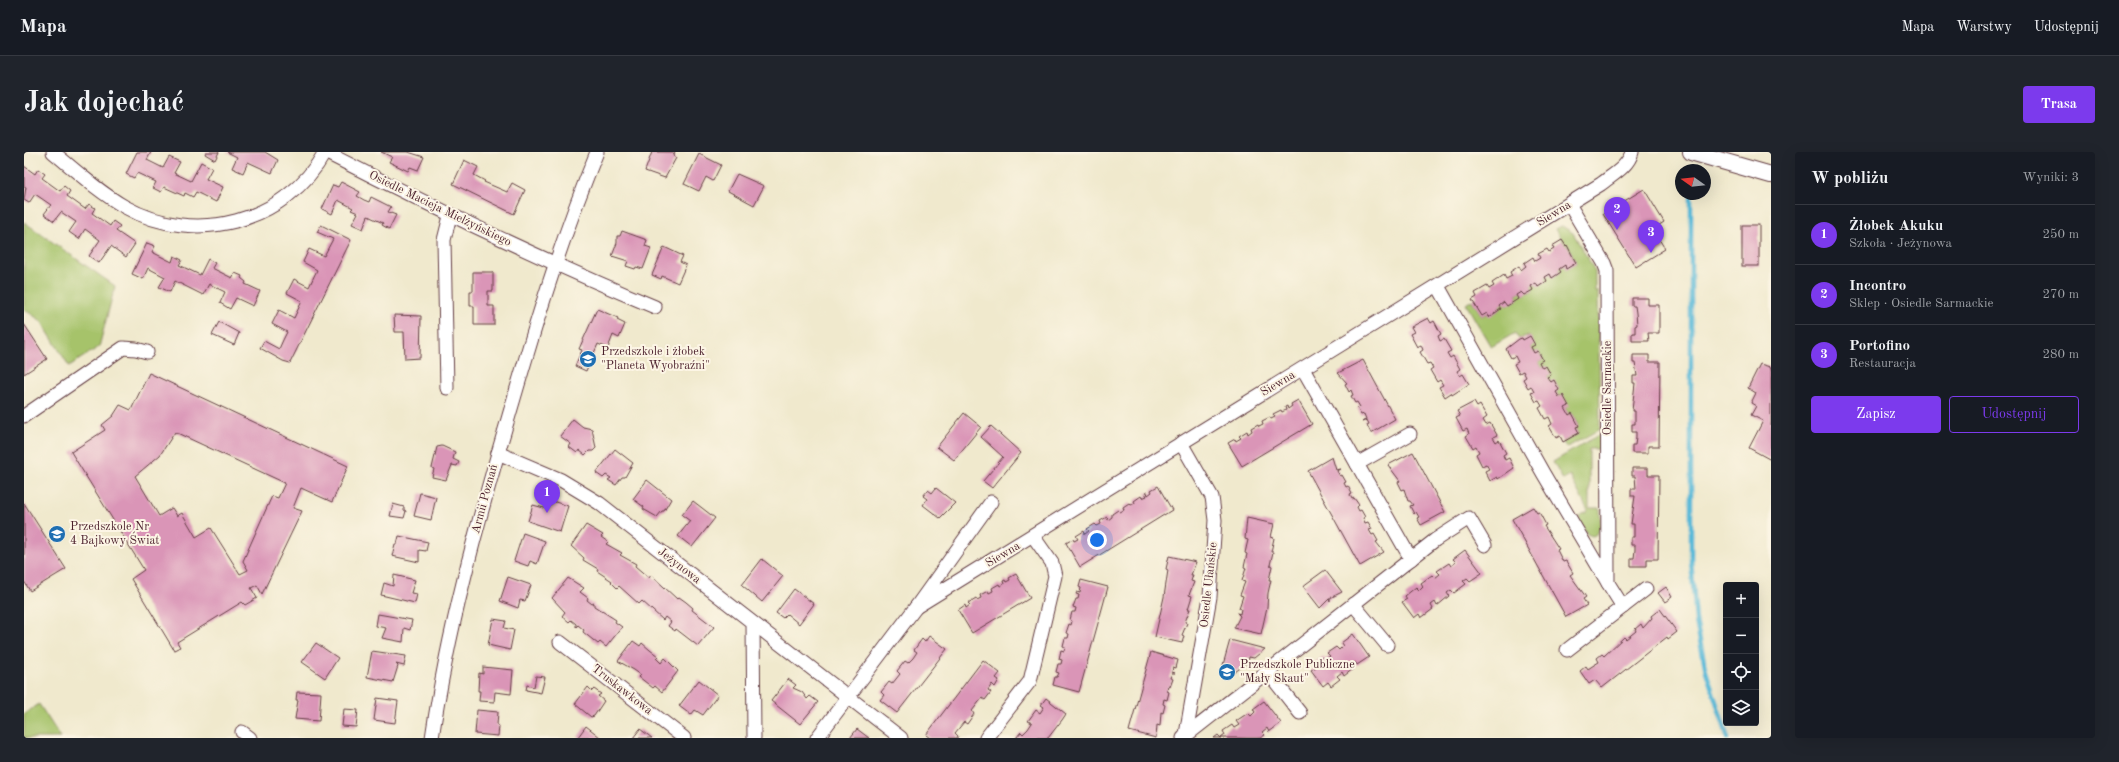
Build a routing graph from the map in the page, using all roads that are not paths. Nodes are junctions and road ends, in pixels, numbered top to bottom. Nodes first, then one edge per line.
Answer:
1 (53, 152) edge
2 (325, 152) edge
3 (597, 152) edge
4 (1632, 152) edge
5 (1690, 152) edge
6 (1771, 175) edge
7 (1569, 204) junction
8 (450, 216) junction
9 (555, 264) junction
10 (1438, 286) junction
11 (655, 307) dead end
12 (147, 352) dead end
13 (1303, 369) junction
14 (447, 388) dead end
15 (24, 416) edge
16 (1410, 434) dead end
17 (1181, 444) junction
18 (498, 453) junction
19 (1357, 464) junction
20 (991, 502) dead end
21 (1033, 536) junction
22 (1485, 545) dead end
23 (1411, 559) junction
24 (1608, 583) junction
25 (1646, 589) dead end
26 (1353, 604) junction
27 (916, 607) junction
28 (1623, 607) junction
29 (753, 624) junction
30 (560, 642) dead end
31 (1387, 645) dead end
32 (1567, 650) dead end
33 (1267, 671) junction
34 (847, 698) junction
35 (1300, 714) dead end
36 (1185, 736) edge
37 (432, 738) edge
38 (684, 738) edge
39 (754, 738) edge
40 (817, 738) edge
41 (901, 738) edge
42 (986, 738) edge

1 - 2 street, Osiedle Macieja Mielżyńskiego
2 - 8 street, Osiedle Macieja Mielżyńskiego
3 - 9 street, Armii Poznań
4 - 7 street, Siewna
5 - 6 street
7 - 10 street, Siewna
7 - 24 street, Osiedle Sarmackie
8 - 9 street, Osiedle Macieja Mielżyńskiego
8 - 14 street
9 - 11 street
9 - 18 street, Armii Poznań
10 - 13 street, Siewna
10 - 24 street
12 - 15 street
13 - 17 street, Siewna
13 - 19 street
16 - 19 street
17 - 21 street, Siewna
17 - 36 street, Osiedle Ułańskie
18 - 29 street, Jeżynowa
18 - 37 street, Armii Poznań
19 - 23 street
20 - 27 street, Siewna
21 - 27 street, Siewna
21 - 42 street
22 - 23 street, Osiedle Ułańskie
23 - 26 street, Osiedle Ułańskie
24 - 28 street
25 - 28 street
26 - 31 street
26 - 33 street, Osiedle Ułańskie
27 - 34 street, Siewna
28 - 32 street
29 - 34 street, Jeżynowa
29 - 39 street
30 - 38 street, Truskawkowa
33 - 35 street
33 - 36 street, Osiedle Ułańskie
34 - 40 street, Siewna
34 - 41 street, Jeżynowa

